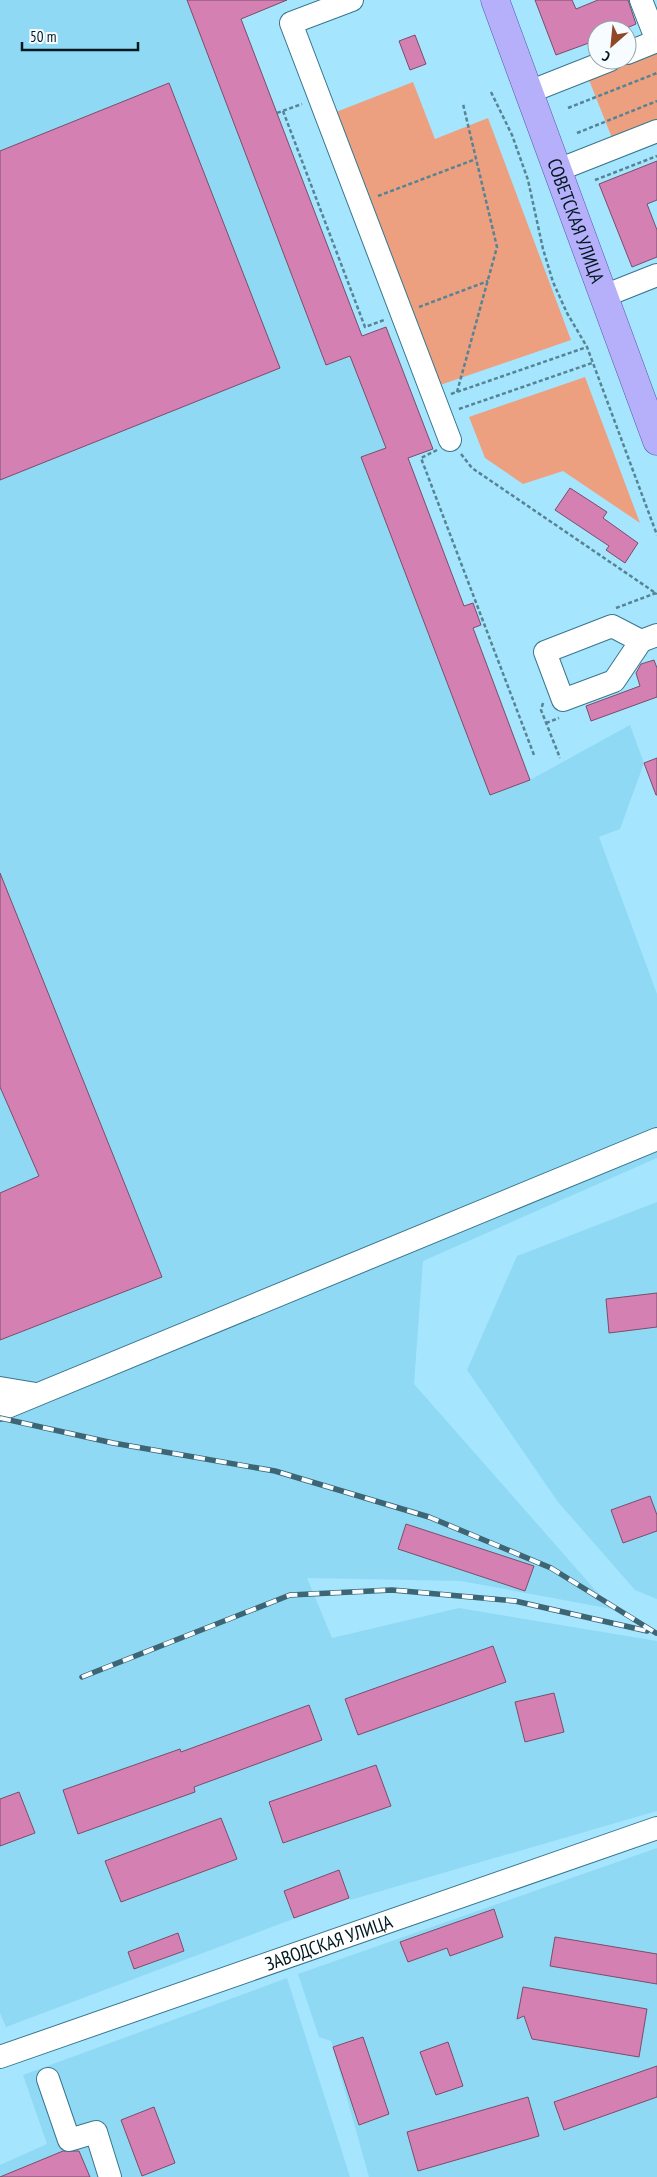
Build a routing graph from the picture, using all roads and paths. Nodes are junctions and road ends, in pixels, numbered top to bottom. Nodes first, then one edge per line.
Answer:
1 (352, 0) edge
2 (495, 0) edge
3 (641, 0) edge
4 (657, 41) edge
5 (637, 49) edge
6 (587, 69) edge
7 (657, 73) edge
8 (491, 92) dead end
9 (529, 92) junction
10 (319, 97) junction
11 (657, 101) edge
12 (463, 104) dead end
13 (568, 108) dead end
14 (283, 111) junction
15 (277, 113) dead end
16 (657, 131) edge
17 (577, 132) dead end
18 (657, 156) edge
19 (476, 159) junction
20 (558, 170) junction
21 (595, 180) dead end
22 (360, 203) junction
23 (657, 275) edge
24 (488, 281) junction
25 (604, 296) junction
26 (402, 313) junction
27 (587, 347) junction
28 (592, 363) junction
29 (458, 392) junction
30 (438, 408) junction
31 (450, 440) junction
32 (657, 441) edge
33 (657, 535) edge
34 (657, 593) edge
35 (615, 608) dead end
36 (544, 699) dead end
37 (534, 755) dead end
38 (560, 758) dead end
39 (657, 1139) edge
40 (0, 1388) edge
41 (36, 1394) junction
42 (0, 1410) edge
43 (657, 1828) edge
44 (0, 2057) edge
45 (48, 2079) dead end
46 (110, 2177) edge

1 - 10 street
2 - 9 main road, СОВЕТСКАЯ УЛИЦА
3 - 4 street
4 - 5 street
6 - 9 street
7 - 13 path
8 - 27 path
9 - 20 main road, СОВЕТСКАЯ УЛИЦА
10 - 14 path
10 - 22 street
11 - 17 path
12 - 19 path
14 - 15 path
14 - 26 path
16 - 20 street
18 - 21 path
19 - 22 path
19 - 24 path
20 - 25 main road, СОВЕТСКАЯ УЛИЦА
22 - 26 street
23 - 25 street
24 - 26 path
24 - 29 path
25 - 32 main road, СОВЕТСКАЯ УЛИЦА
26 - 30 street
27 - 28 path
27 - 29 path
28 - 30 path
28 - 33 path
29 - 30 path
30 - 31 street
31 - 34 path
31 - 37 path
34 - 35 path
36 - 38 path
39 - 41 street
40 - 41 street
41 - 42 street
43 - 44 street, ЗАВОДСКАЯ УЛИЦА
45 - 46 street

